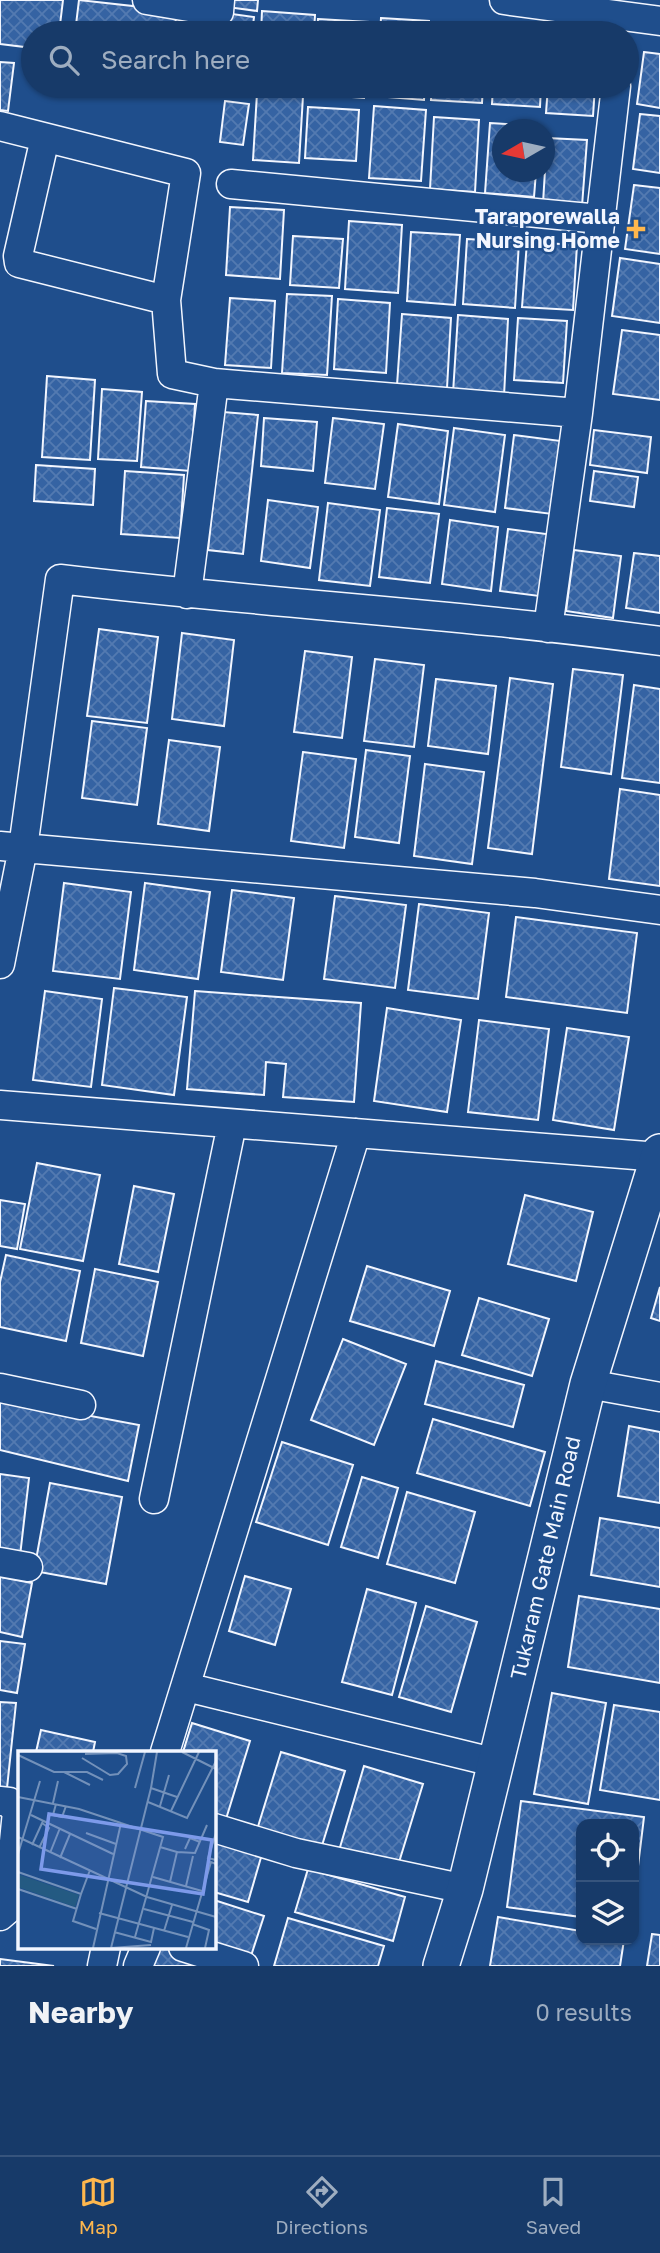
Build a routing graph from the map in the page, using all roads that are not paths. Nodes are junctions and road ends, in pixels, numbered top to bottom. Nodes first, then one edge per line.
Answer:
1 (147, 0) edge
2 (220, 0) edge
3 (505, 0) edge
4 (609, 21) edge
5 (660, 21) edge
6 (639, 23) edge
7 (615, 98) edge
8 (0, 126) edge
9 (45, 138) junction
10 (231, 184) dead end
11 (600, 219) junction
12 (166, 300) junction
13 (214, 383) junction
14 (578, 414) junction
15 (187, 594) junction
16 (548, 628) junction
17 (660, 641) edge
18 (11, 847) edge
19 (660, 910) edge
20 (0, 964) edge
21 (0, 1105) edge
22 (232, 1124) junction
23 (356, 1133) junction
24 (660, 1155) edge
25 (587, 1384) junction
26 (0, 1388) edge
27 (660, 1396) edge
28 (81, 1405) dead end
29 (154, 1499) dead end
30 (0, 1562) edge
31 (28, 1567) dead end
32 (186, 1687) junction
33 (165, 1751) edge
34 (496, 1763) junction
35 (0, 1801) edge
36 (215, 1828) edge
37 (465, 1889) junction
38 (0, 1916) edge
39 (106, 1948) edge
40 (146, 1948) edge
41 (186, 1948) edge
42 (102, 1966) edge
43 (138, 1966) edge
44 (244, 1966) edge
45 (441, 1966) edge

1 - 2 street
3 - 4 street
5 - 6 street
7 - 11 street
8 - 9 street
9 - 12 street
9 - 12 street
10 - 11 street
11 - 14 street
12 - 13 street
13 - 14 street
13 - 15 street
14 - 16 street
15 - 16 street
15 - 18 street
16 - 17 street
18 - 19 street
18 - 20 street
21 - 22 street
22 - 23 street
22 - 29 street
23 - 24 street
23 - 32 street
24 - 25 street, Tukaram Gate Main Road
25 - 27 street
25 - 34 street, Tukaram Gate Main Road
26 - 28 street
30 - 31 street
32 - 33 street
32 - 34 street
34 - 37 street, Tukaram Gate Main Road
35 - 38 street
36 - 37 street
37 - 45 street, Tukaram Gate Main Road
39 - 42 street
40 - 43 street
41 - 44 street

